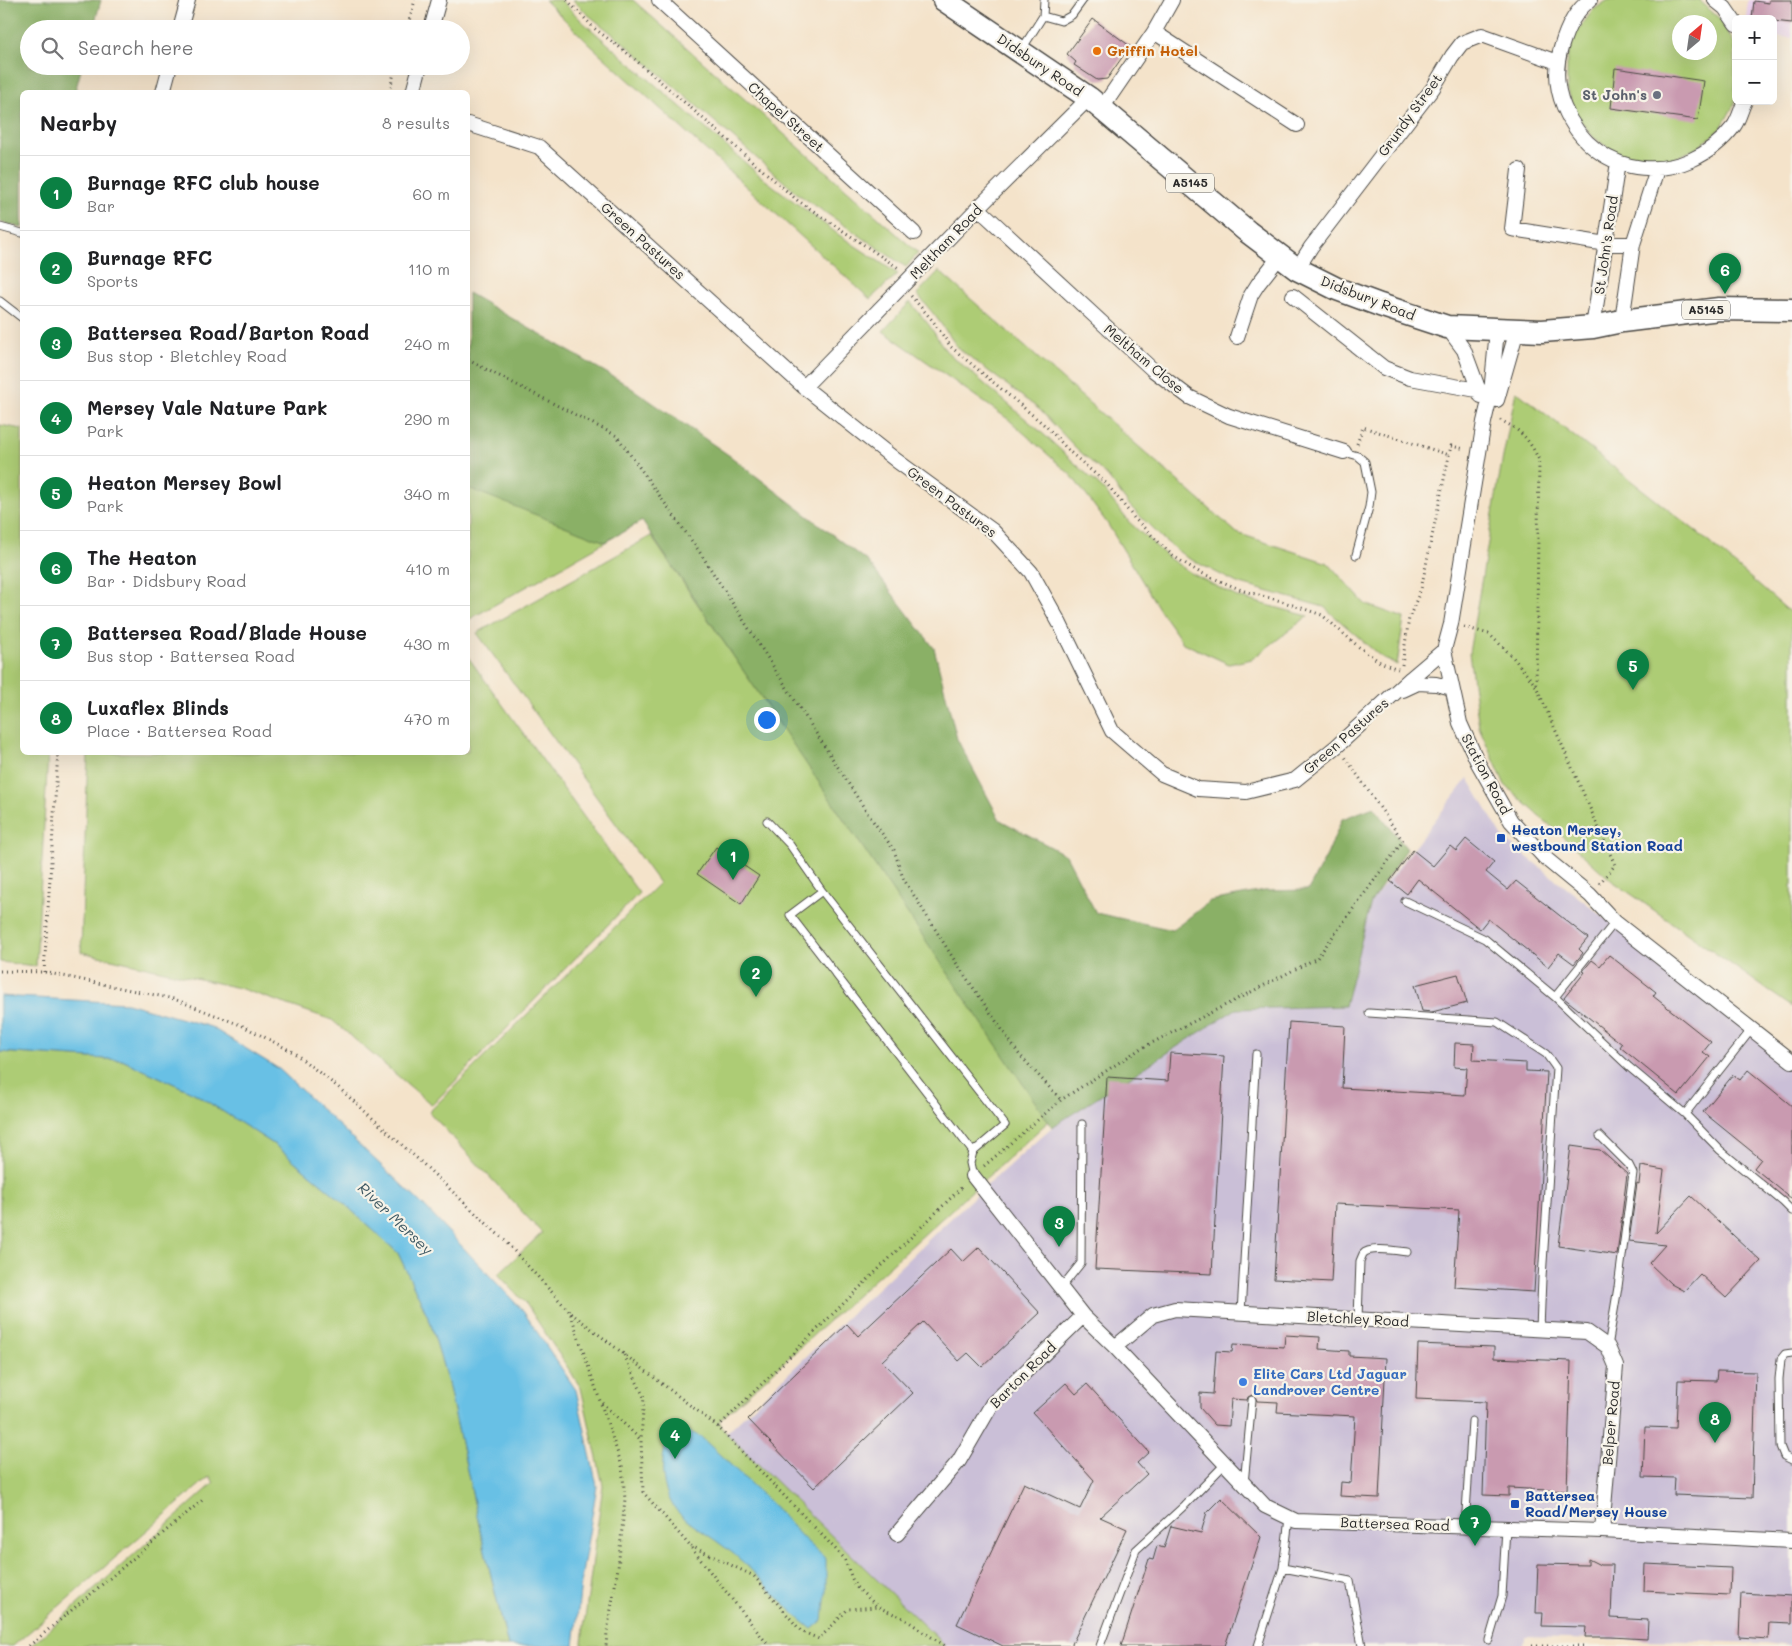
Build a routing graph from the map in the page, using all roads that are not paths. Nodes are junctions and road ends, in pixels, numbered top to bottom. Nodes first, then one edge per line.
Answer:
1 (188, 0) edge
2 (439, 0) edge
3 (659, 0) edge
4 (944, 0) edge
5 (1044, 0) edge
6 (1082, 0) edge
7 (1172, 0) edge
8 (1590, 0) edge
9 (1715, 0) edge
10 (1043, 16) junction
11 (1732, 18) edge
12 (182, 20) edge
13 (433, 20) edge
14 (1154, 32) junction
15 (1020, 51) junction
16 (1557, 62) junction
17 (168, 75) edge
18 (418, 75) edge
19 (164, 90) edge
20 (414, 90) edge
21 (1095, 103) junction
22 (1743, 105) edge
23 (1297, 124) dead end
24 (470, 125) edge
25 (1618, 162) junction
26 (1657, 169) junction
27 (1519, 170) dead end
28 (978, 208) junction
29 (0, 227) edge
30 (20, 232) edge
31 (914, 233) dead end
32 (1606, 244) junction
33 (1633, 244) junction
34 (1288, 262) junction
35 (1294, 296) dead end
36 (0, 301) edge
37 (1792, 310) edge
38 (20, 316) edge
39 (1622, 321) junction
40 (1447, 327) junction
41 (1594, 327) junction
42 (1507, 330) junction
43 (1237, 337) dead end
44 (804, 387) junction
45 (1490, 393) junction
46 (1349, 453) joint
47 (1480, 453) junction
48 (1356, 555) dead end
49 (1444, 650) junction
50 (1452, 688) junction
51 (1395, 693) junction
52 (767, 821) dead end
53 (822, 891) junction
54 (1405, 901) dead end
55 (1614, 922) junction
56 (1555, 997) junction
57 (1369, 1013) dead end
58 (1751, 1030) junction
59 (1256, 1054) dead end
60 (1792, 1061) edge
61 (1685, 1114) junction
62 (1082, 1124) dead end
63 (1600, 1136) dead end
64 (972, 1152) junction
65 (973, 1176) joint
66 (1792, 1211) edge
67 (1407, 1252) dead end
68 (1060, 1288) junction
69 (1241, 1313) junction
70 (1082, 1316) junction
71 (1358, 1319) junction
72 (1540, 1329) junction
73 (1608, 1346) junction
74 (1115, 1348) junction
75 (1792, 1353) edge
76 (1252, 1400) dead end
77 (1472, 1421) dead end
78 (1792, 1460) edge
79 (1225, 1464) junction
80 (1244, 1485) junction
81 (1289, 1518) junction
82 (1465, 1526) junction
83 (1506, 1528) junction
84 (1602, 1531) junction
85 (897, 1534) dead end
86 (1792, 1541) edge
87 (1283, 1568) junction
88 (1490, 1640) dead end
89 (1100, 1646) edge
90 (1258, 1646) edge
91 (1362, 1646) edge

1 - 12 street
2 - 13 street
3 - 31 street, Chapel Street
4 - 15 main road, Didsbury Road / A5145
5 - 10 lane
6 - 10 lane
7 - 14 street, Meltham Road
8 - 16 street
9 - 11 street
10 - 15 lane
14 - 21 street, Meltham Road
14 - 23 street
15 - 21 main road, Didsbury Road / A5145
16 - 25 street
16 - 34 street, Grundy Street
17 - 19 street
18 - 20 street
21 - 28 street, Meltham Road
21 - 34 main road, Didsbury Road / A5145
22 - 26 street
24 - 44 street, Green Pastures
25 - 26 street
25 - 32 street, St John's Road
26 - 33 street, St John's Road
27 - 32 street
28 - 44 street, Meltham Road
28 - 46 street, Meltham Close
29 - 30 lane
32 - 33 street
32 - 41 street, St John's Road
33 - 39 street, St John's Road
34 - 40 main road, Didsbury Road / A5145
34 - 43 street, Grundy Street
35 - 45 street
36 - 38 lane
37 - 39 main road, Didsbury Road / A5145
39 - 41 main road, Didsbury Road / A5145
40 - 42 main road, Didsbury Road / A5145
40 - 45 street
41 - 42 main road, Didsbury Road / A5145
42 - 45 street, Station Road
42 - 45 street, Station Road
44 - 51 street, Green Pastures
45 - 47 street, Station Road
45 - 47 street, Station Road
46 - 48 lane
47 - 49 street, Station Road
49 - 50 street, Station Road
49 - 51 street, Green Pastures
50 - 51 street, Green Pastures
50 - 55 street, Station Road
52 - 53 lane
53 - 64 lane
53 - 64 lane
54 - 56 lane
55 - 56 lane
55 - 58 street, Station Road
56 - 61 lane
57 - 72 lane
58 - 60 street, Station Road
58 - 61 lane
59 - 69 lane
61 - 66 lane
62 - 68 lane
63 - 73 lane
64 - 65 lane
65 - 68 street
67 - 71 lane
68 - 70 street
69 - 71 street, Bletchley Road
69 - 74 street, Bletchley Road
70 - 74 street, Battersea Road
70 - 85 street, Barton Road
71 - 72 street, Bletchley Road
72 - 73 street, Bletchley Road
73 - 84 street, Belper Road
74 - 79 street, Battersea Road
75 - 78 lane
76 - 80 lane
77 - 82 lane
79 - 80 street, Battersea Road
79 - 89 lane
80 - 81 street, Battersea Road
81 - 82 street, Battersea Road
81 - 87 lane
82 - 83 street, Battersea Road
83 - 84 street, Battersea Road
83 - 88 lane
84 - 86 street, Battersea Road
87 - 90 lane
87 - 91 lane

